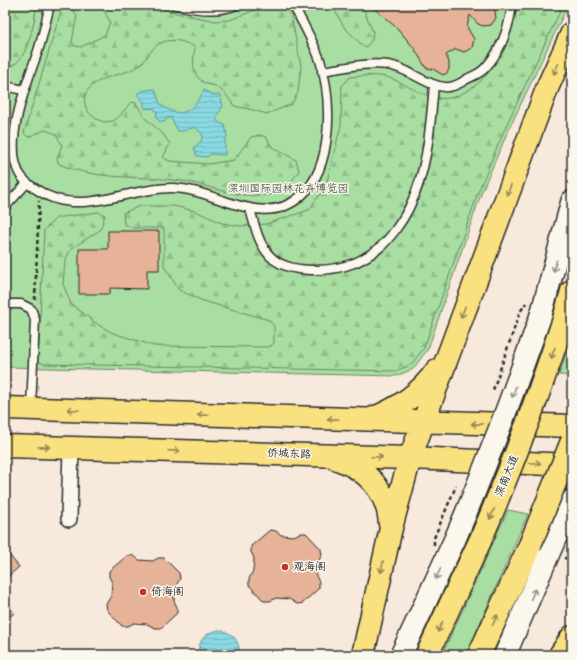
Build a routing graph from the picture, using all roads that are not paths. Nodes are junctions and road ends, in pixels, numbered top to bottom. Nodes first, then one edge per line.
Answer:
1 (50, 5) edge
2 (175, 5) edge
3 (236, 5) edge
4 (293, 5) edge
5 (512, 5) edge
6 (572, 33) edge
7 (322, 71) junction
8 (434, 84) junction
9 (5, 86) edge
10 (24, 90) junction
11 (5, 148) edge
12 (14, 150) junction
13 (27, 183) junction
14 (572, 201) edge
15 (5, 208) edge
16 (250, 209) junction
17 (572, 291) edge
18 (5, 304) edge
19 (447, 356) junction
20 (5, 408) edge
21 (31, 409) junction
22 (366, 420) junction
23 (423, 422) junction
24 (572, 426) edge
25 (572, 441) edge
26 (5, 446) edge
27 (71, 448) junction
28 (324, 455) junction
29 (410, 458) junction
30 (572, 465) edge
31 (572, 500) edge
32 (69, 519) dead end
33 (390, 528) junction
34 (572, 637) edge
35 (363, 655) edge
36 (401, 655) edge
37 (426, 655) edge
38 (479, 655) edge
39 (505, 655) edge
40 (560, 655) edge

1 - 10 lane
2 - 3 lane
4 - 7 lane
5 - 8 lane
6 -> 19 main road
7 - 8 lane
7 - 16 lane
8 - 16 lane
9 - 10 lane
10 - 12 lane
11 - 12 lane
12 - 13 lane
13 - 15 lane
13 - 16 lane
14 -> 36 main road, bridge
17 -> 37 main road, 深南大道, bridge
18 - 21 lane
19 - 22 main road
19 - 23 main road
20 - 21 main road
22 -> 21 main road
22 - 23 main road
24 -> 23 main road
23 - 29 main road
38 -> 25 main road, bridge
26 -> 27 main road, 侨城东路
27 -> 28 main road, 侨城东路
27 - 32 street
28 -> 29 main road, 侨城东路
28 - 33 main road
29 -> 30 main road, 侨城东路
29 - 33 main road
39 -> 31 main road
33 -> 35 main road
34 - 40 main road

